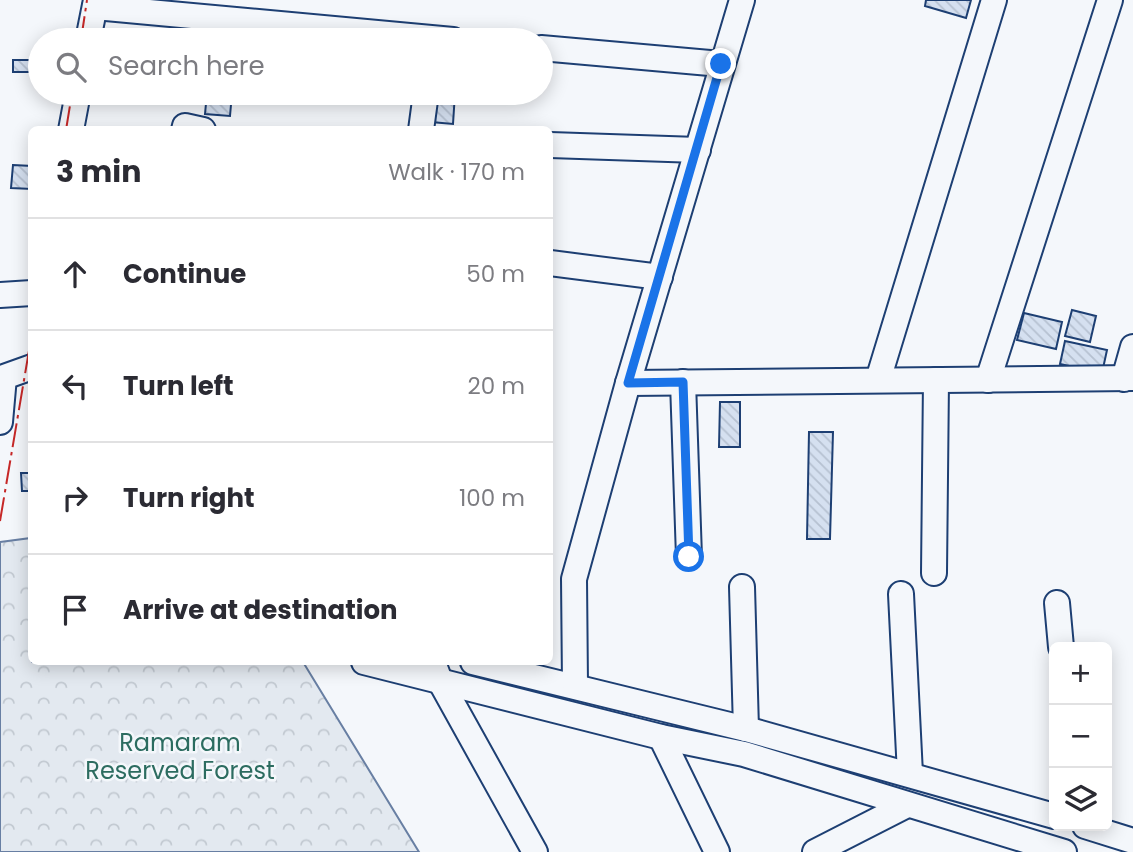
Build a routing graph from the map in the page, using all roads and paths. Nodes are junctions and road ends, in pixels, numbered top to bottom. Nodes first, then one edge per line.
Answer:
1 (742, 0) edge
2 (994, 0) edge
3 (1110, 0) edge
4 (95, 4) edge
5 (90, 28) edge
6 (325, 28) edge
7 (553, 49) edge
8 (721, 64) junction
9 (76, 105) edge
10 (424, 105) edge
11 (72, 126) edge
12 (422, 126) edge
13 (553, 145) edge
14 (698, 150) junction
15 (553, 263) edge
16 (660, 277) junction
17 (28, 293) edge
18 (0, 295) edge
19 (1133, 347) edge
20 (28, 368) edge
21 (2, 378) edge
22 (1128, 379) edge
23 (878, 380) junction
24 (936, 380) junction
25 (988, 380) junction
26 (683, 382) junction
27 (628, 383) junction
28 (0, 422) edge
29 (689, 557) dead end
30 (934, 573) dead end
31 (742, 587) dead end
32 (901, 594) dead end
33 (1057, 603) dead end
34 (1061, 642) edge
35 (388, 665) edge
36 (486, 665) edge
37 (436, 671) edge
38 (576, 685) junction
39 (746, 729) junction
40 (661, 737) junction
41 (910, 774) junction
42 (905, 806) junction
43 (1049, 815) edge
44 (1101, 831) edge
45 (1133, 841) edge
46 (536, 852) edge
47 (717, 852) edge
48 (815, 852) edge
49 (1064, 852) edge

1 - 8 street
2 - 23 street
3 - 25 street
4 - 5 street
4 - 6 street
7 - 8 street
8 - 14 street
9 - 11 street
10 - 12 street
13 - 14 street
14 - 16 street
15 - 16 street
16 - 27 street
17 - 18 street
19 - 22 street
20 - 21 street
21 - 28 street
22 - 25 street
23 - 24 street
23 - 26 street
24 - 25 street
24 - 30 street
26 - 27 street
26 - 29 street
27 - 38 street
31 - 39 street
32 - 41 street
33 - 34 street
35 - 37 street
36 - 38 street
37 - 40 street
37 - 46 street
38 - 39 street
39 - 41 street
40 - 42 street
40 - 47 street
41 - 43 street
42 - 48 street
42 - 49 street
44 - 45 street

